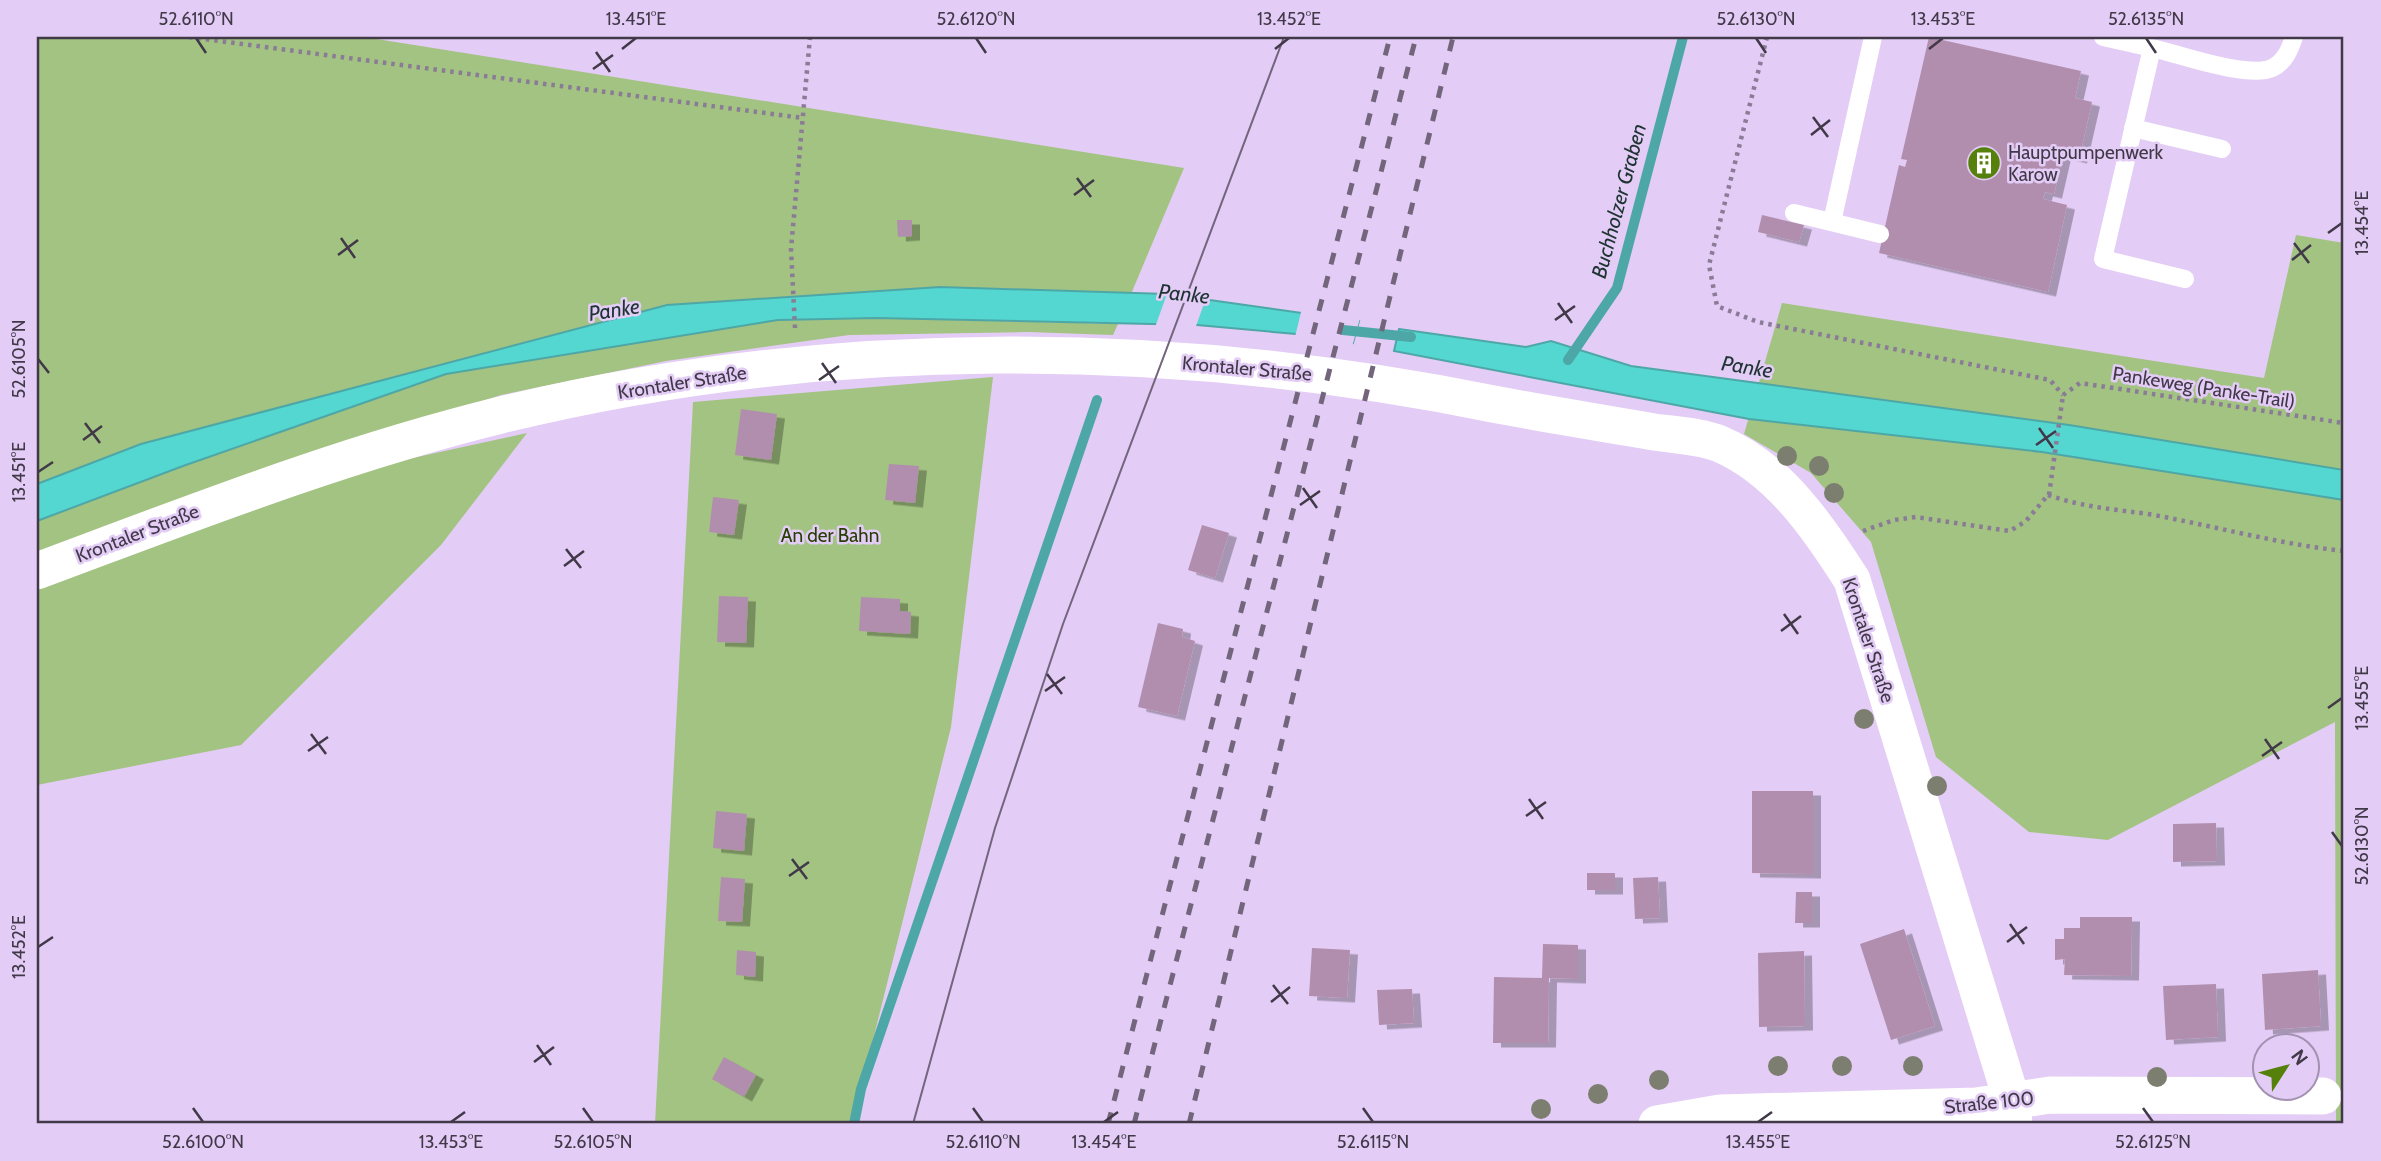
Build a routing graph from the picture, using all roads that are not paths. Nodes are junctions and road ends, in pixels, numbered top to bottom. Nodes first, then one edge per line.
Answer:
1 (1874, 37) edge
2 (2103, 37) edge
3 (2294, 37) edge
4 (2152, 48) junction
5 (2133, 128) junction
6 (2222, 149) dead end
7 (1794, 214) dead end
8 (1832, 222) junction
9 (1880, 234) dead end
10 (2185, 279) dead end
11 (37, 571) edge
12 (2334, 1097) edge
13 (2013, 1113) edge
14 (1657, 1124) edge

1 - 8 lane
2 - 4 lane
3 - 4 lane
4 - 5 lane
5 - 6 lane
5 - 10 lane
7 - 8 lane
8 - 9 lane
11 - 13 street, Krontaler Straße
12 - 13 street, Straße 100
13 - 14 street, Straße 100

